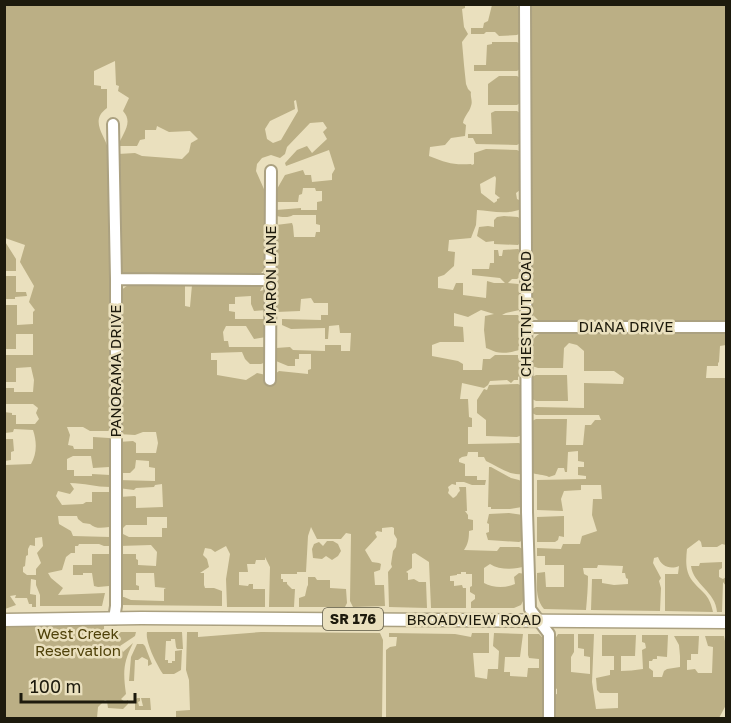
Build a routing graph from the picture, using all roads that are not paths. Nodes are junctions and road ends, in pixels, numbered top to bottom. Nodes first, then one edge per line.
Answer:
1 (525, 4) edge
2 (113, 124) dead end
3 (271, 171) dead end
4 (116, 279) junction
5 (271, 280) junction
6 (526, 327) junction
7 (726, 327) edge
8 (270, 380) dead end
9 (114, 619) junction
10 (4, 620) edge
11 (539, 621) junction
12 (726, 622) edge
13 (549, 718) edge

1 - 6 street, CHESTNUT ROAD
2 - 4 street, PANORAMA DRIVE
3 - 5 street, MARON LANE
4 - 5 street
4 - 9 street, PANORAMA DRIVE
5 - 8 street, MARON LANE
6 - 7 street, DIANA DRIVE
6 - 11 street, CHESTNUT ROAD
9 - 10 main road, BROADVIEW ROAD / SR 176
9 - 11 main road, BROADVIEW ROAD / SR 176
11 - 12 main road, BROADVIEW ROAD / SR 176
11 - 13 street, CHESTNUT ROAD

